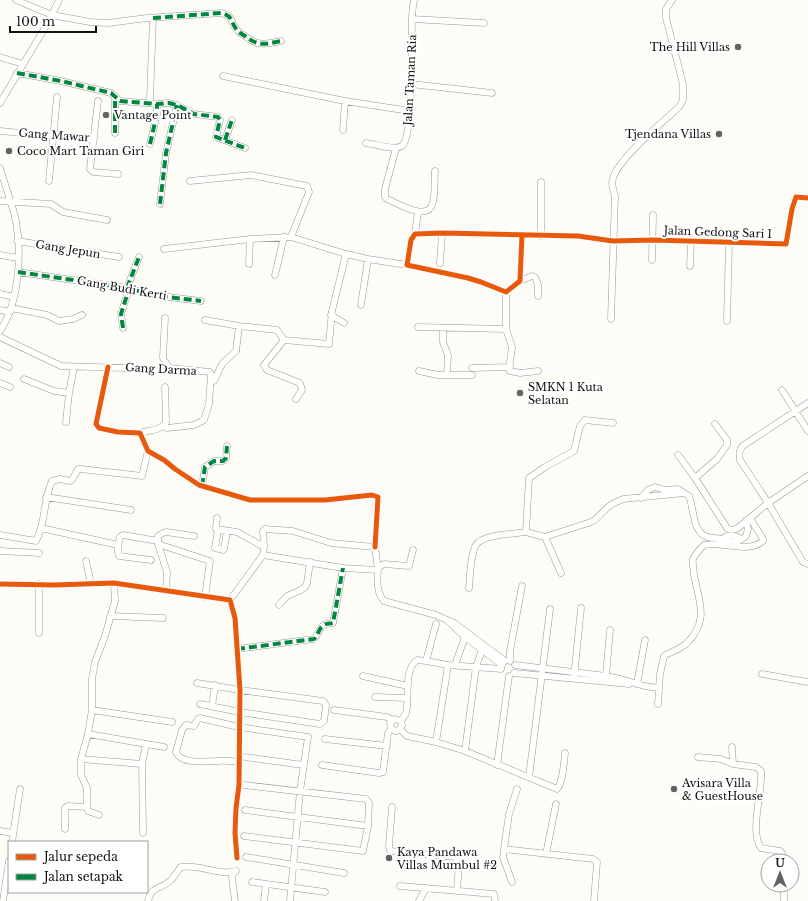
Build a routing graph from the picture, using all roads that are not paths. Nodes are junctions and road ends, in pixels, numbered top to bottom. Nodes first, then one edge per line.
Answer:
1 (16, 0) edge
2 (59, 0) edge
3 (414, 0) edge
4 (672, 0) edge
5 (52, 15) junction
6 (153, 18) junction
7 (412, 19) junction
8 (484, 23) dead end
9 (281, 41) dead end
10 (0, 57) edge
11 (23, 64) junction
12 (17, 73) junction
13 (223, 76) dead end
14 (411, 84) junction
15 (492, 93) dead end
16 (115, 96) junction
17 (57, 97) dead end
18 (150, 99) dead end
19 (1, 100) edge
20 (98, 101) dead end
21 (345, 101) junction
22 (157, 104) junction
23 (177, 105) junction
24 (410, 111) junction
25 (232, 120) dead end
26 (343, 130) dead end
27 (0, 131) edge
28 (115, 133) dead end
29 (52, 136) junction
30 (94, 139) junction
31 (225, 140) junction
32 (366, 142) dead end
33 (150, 144) dead end
34 (245, 148) dead end
35 (396, 148) junction
36 (435, 171) dead end
37 (0, 172) edge
38 (118, 174) dead end
39 (49, 181) dead end
40 (190, 181) dead end
41 (541, 182) dead end
42 (808, 198) edge
43 (10, 200) junction
44 (0, 201) edge
45 (160, 204) dead end
46 (418, 212) junction
47 (653, 216) dead end
48 (107, 220) dead end
49 (442, 233) junction
50 (415, 234) junction
51 (522, 235) junction
52 (541, 236) junction
53 (284, 237) junction
54 (291, 237) junction
55 (250, 239) junction
56 (653, 240) junction
57 (17, 241) junction
58 (613, 241) junction
59 (691, 242) junction
60 (729, 243) junction
61 (164, 249) dead end
62 (346, 254) junction
63 (0, 255) edge
64 (119, 257) dead end
65 (140, 257) dead end
66 (18, 258) junction
67 (368, 259) junction
68 (652, 260) dead end
69 (440, 263) dead end
70 (249, 264) dead end
71 (407, 265) junction
72 (690, 266) dead end
73 (18, 272) junction
74 (275, 275) dead end
75 (520, 281) junction
76 (128, 288) junction
77 (506, 292) junction
78 (0, 294) edge
79 (538, 296) dead end
80 (14, 297) junction
81 (202, 301) dead end
82 (361, 305) dead end
83 (0, 310) edge
84 (11, 310) junction
85 (82, 315) dead end
86 (331, 315) junction
87 (165, 318) dead end
88 (205, 320) dead end
89 (611, 320) dead end
90 (727, 321) dead end
91 (344, 323) dead end
92 (238, 326) junction
93 (418, 327) dead end
94 (123, 328) dead end
95 (443, 328) junction
96 (506, 329) junction
97 (0, 331) edge
98 (0, 337) edge
99 (284, 340) junction
100 (0, 364) edge
101 (9, 367) dead end
102 (74, 367) junction
103 (108, 367) junction
104 (510, 367) junction
105 (169, 368) junction
106 (419, 371) dead end
107 (538, 371) dead end
108 (447, 375) junction
109 (24, 379) dead end
110 (211, 381) junction
111 (0, 383) edge
112 (10, 387) dead end
113 (165, 387) dead end
114 (782, 390) dead end
115 (69, 393) junction
116 (296, 399) dead end
117 (808, 403) edge
118 (796, 411) junction
119 (66, 422) dead end
120 (613, 423) dead end
121 (715, 424) dead end
122 (164, 426) junction
123 (808, 431) edge
124 (140, 433) junction
125 (227, 446) dead end
126 (148, 451) junction
127 (678, 455) dead end
128 (808, 476) edge
129 (695, 478) junction
130 (202, 486) junction
131 (684, 493) junction
132 (46, 497) junction
133 (642, 498) junction
134 (768, 503) junction
135 (131, 510) dead end
136 (217, 518) dead end
137 (748, 520) junction
138 (41, 528) junction
139 (218, 530) junction
140 (227, 531) junction
141 (526, 532) junction
142 (0, 536) edge
143 (194, 536) dead end
144 (545, 537) junction
145 (158, 542) junction
146 (118, 544) junction
147 (264, 547) junction
148 (375, 547) junction
149 (413, 550) dead end
150 (0, 551) edge
151 (40, 553) dead end
152 (263, 555) junction
153 (151, 560) dead end
154 (86, 562) dead end
155 (310, 562) junction
156 (808, 564) edge
157 (343, 568) junction
158 (378, 570) junction
159 (561, 573) dead end
160 (114, 583) junction
161 (0, 584) edge
162 (39, 584) junction
163 (91, 584) junction
164 (522, 586) dead end
165 (468, 588) dead end
166 (166, 591) junction
167 (206, 597) junction
168 (230, 600) junction
169 (279, 605) dead end
170 (581, 608) dead end
171 (550, 609) dead end
172 (110, 616) junction
173 (163, 618) dead end
174 (446, 619) junction
175 (436, 624) dead end
176 (610, 630) dead end
177 (39, 633) dead end
178 (465, 637) junction
179 (645, 640) dead end
180 (237, 649) junction
181 (482, 650) junction
182 (426, 661) junction
183 (504, 664) junction
184 (452, 665) junction
185 (515, 665) junction
186 (476, 667) junction
187 (543, 672) junction
188 (762, 674) dead end
189 (511, 675) junction
190 (574, 675) junction
191 (363, 676) dead end
192 (606, 676) junction
193 (808, 682) edge
194 (197, 683) dead end
195 (637, 684) junction
196 (215, 685) junction
197 (408, 686) junction
198 (659, 688) junction
199 (240, 690) junction
200 (375, 697) dead end
201 (407, 698) junction
202 (200, 704) dead end
203 (658, 704) dead end
204 (212, 706) junction
205 (92, 710) junction
206 (334, 710) dead end
207 (240, 712) junction
208 (393, 720) junction
209 (401, 721) junction
210 (172, 722) dead end
211 (239, 727) junction
212 (391, 729) junction
213 (400, 729) junction
214 (88, 734) junction
215 (325, 739) dead end
216 (436, 742) junction
217 (146, 744) junction
218 (387, 746) junction
219 (164, 747) dead end
220 (732, 747) dead end
221 (465, 751) junction
222 (565, 753) dead end
223 (245, 757) dead end
224 (698, 757) dead end
225 (81, 759) junction
226 (240, 762) junction
227 (142, 764) junction
228 (733, 764) junction
229 (304, 765) junction
230 (322, 765) dead end
231 (497, 765) junction
232 (530, 777) junction
233 (244, 785) dead end
234 (20, 789) dead end
235 (517, 789) dead end
236 (300, 791) junction
237 (556, 804) dead end
238 (87, 807) junction
239 (392, 807) dead end
240 (245, 810) dead end
241 (99, 815) dead end
242 (298, 817) junction
243 (368, 826) junction
244 (65, 829) dead end
245 (0, 831) edge
246 (13, 833) junction
247 (143, 833) dead end
248 (244, 836) dead end
249 (12, 841) edge
250 (295, 842) junction
251 (504, 849) junction
252 (782, 853) edge
253 (546, 854) junction
254 (237, 858) dead end
255 (246, 858) dead end
256 (294, 864) junction
257 (8, 868) edge
258 (344, 873) dead end
259 (252, 882) dead end
260 (512, 882) dead end
261 (266, 884) junction
262 (400, 886) dead end
263 (291, 888) junction
264 (426, 888) junction
265 (457, 890) junction
266 (325, 892) dead end
267 (3, 901) edge
268 (148, 901) edge
269 (235, 901) edge
270 (264, 901) edge
271 (290, 901) edge
272 (419, 901) edge
273 (496, 901) edge
274 (594, 901) edge

1 - 5 street
2 - 5 street
3 - 7 street, Jalan Taman Ria
4 - 58 street
5 - 6 street
5 - 11 street
6 - 9 street
6 - 18 street
7 - 8 street
7 - 14 street, Jalan Taman Ria
10 - 11 street
11 - 12 street
12 - 16 street
12 - 19 street
13 - 21 street
14 - 15 street
14 - 24 street, Jalan Taman Ria
16 - 22 street
16 - 28 street
17 - 29 street
20 - 30 street, Gang Mawar
21 - 24 street
21 - 26 street
22 - 23 street
22 - 33 street
23 - 31 street
23 - 45 street
24 - 35 street, Jalan Taman Ria
25 - 31 street
27 - 29 street, Gang Mawar
29 - 30 street, Gang Mawar
29 - 39 street
30 - 38 street
31 - 34 street
32 - 35 street
35 - 46 street
36 - 46 street
37 - 43 street
40 - 54 street
41 - 52 street
42 - 60 street, Jalan Gedong Sari I
43 - 44 street
43 - 48 street
43 - 57 street
46 - 50 street
47 - 56 street
49 - 50 street, Jalan Gedong Sari I
49 - 51 street, Jalan Gedong Sari I
49 - 69 street
50 - 71 street
51 - 52 street, Jalan Gedong Sari I
51 - 75 street
52 - 58 street, Jalan Gedong Sari I
53 - 54 street
53 - 55 street
53 - 74 street
54 - 62 street
55 - 61 street
55 - 70 street
56 - 58 street, Jalan Gedong Sari I
56 - 59 street, Jalan Gedong Sari I
56 - 68 street
57 - 64 street, Gang Jepun
57 - 66 street
58 - 89 street
59 - 60 street, Jalan Gedong Sari I
59 - 72 street
60 - 90 street
62 - 67 street
62 - 86 street
63 - 66 street
65 - 76 street
66 - 73 street
67 - 71 street
67 - 82 street
71 - 77 street
73 - 76 street, Gang Budi Kerti
73 - 80 street
75 - 77 street
75 - 79 street
76 - 81 street, Gang Budi Kerti
76 - 94 street
77 - 96 street
78 - 80 street
80 - 84 street
83 - 84 street
84 - 85 street
84 - 97 street
86 - 91 street
86 - 99 street
87 - 105 street
88 - 92 street
92 - 99 street
92 - 110 street
93 - 95 street
95 - 96 street
95 - 108 street
96 - 104 street
98 - 102 street, Gang Darma
99 - 116 street
100 - 101 street
102 - 103 street, Gang Darma
102 - 115 street
103 - 105 street, Gang Darma
103 - 124 street
104 - 107 street
104 - 108 street
105 - 110 street, Gang Darma
106 - 108 street
109 - 115 street
110 - 122 street
111 - 112 street
113 - 122 street
114 - 118 street
115 - 119 street
117 - 118 street
118 - 123 street
118 - 134 street
120 - 141 street
121 - 129 street
122 - 124 street
124 - 126 street
125 - 130 street
126 - 130 street
126 - 132 street
127 - 129 street
128 - 134 street
129 - 137 street
130 - 148 street
131 - 133 street
131 - 133 street
131 - 137 street
132 - 135 street
132 - 138 street
133 - 144 street
134 - 137 street
134 - 156 street
136 - 139 street
137 - 198 street
138 - 142 street
138 - 146 street
139 - 140 street
139 - 140 street
140 - 147 street
141 - 144 street
141 - 165 street
143 - 145 street
144 - 159 street
145 - 146 street
145 - 166 street
145 - 167 street
146 - 153 street
147 - 148 street
147 - 152 street
148 - 158 street
149 - 158 street
150 - 151 street
152 - 155 street
152 - 168 street
154 - 163 street
155 - 157 street
155 - 169 street
157 - 158 street
157 - 180 street
158 - 174 street
160 - 163 street
160 - 166 street
160 - 172 street
161 - 162 street
162 - 163 street
162 - 177 street
164 - 183 street
166 - 167 street
167 - 168 street
168 - 180 street
170 - 190 street
171 - 187 street
172 - 173 street
172 - 205 street
174 - 178 street
174 - 183 street
175 - 182 street
176 - 192 street
178 - 181 street
178 - 184 street
179 - 195 street
180 - 199 street
181 - 183 street
181 - 186 street
182 - 184 street
182 - 197 street
183 - 185 street
183 - 186 street
183 - 189 street
184 - 186 street
184 - 216 street
185 - 187 street
185 - 189 street
186 - 221 street
187 - 189 street
187 - 190 street
187 - 232 street
188 - 193 street
189 - 231 street
190 - 192 street
190 - 195 street
191 - 197 street
192 - 195 street
194 - 196 street
195 - 198 street
196 - 199 street
196 - 204 street
197 - 201 street
198 - 203 street
199 - 207 street
199 - 207 street
200 - 201 street
201 - 209 street
202 - 204 street
204 - 207 street
205 - 210 street
205 - 214 street
206 - 208 street
207 - 211 street
208 - 209 street
208 - 212 street
209 - 213 street
211 - 226 street
211 - 226 street
211 - 229 street
212 - 213 street
212 - 218 street
213 - 216 street
214 - 217 street
214 - 225 street
215 - 218 street
216 - 221 street
217 - 219 street
217 - 227 street
218 - 230 street
220 - 228 street
221 - 231 street
222 - 232 street
223 - 229 street
224 - 228 street
225 - 227 street
225 - 238 street
226 - 254 street
227 - 247 street
228 - 252 street
229 - 236 street
231 - 232 street
233 - 236 street
234 - 246 street
235 - 251 street
236 - 242 street
236 - 243 street
237 - 253 street
238 - 241 street
238 - 244 street
239 - 265 street
240 - 242 street
242 - 243 street
242 - 250 street
243 - 250 street
245 - 246 street
246 - 249 street
248 - 250 street
250 - 256 street
251 - 253 street
251 - 260 street
253 - 274 street
255 - 256 street
256 - 258 street
256 - 263 street
257 - 267 street
259 - 261 street
261 - 263 street
261 - 270 street
262 - 264 street
263 - 266 street
263 - 271 street
264 - 265 street
264 - 272 street
265 - 273 street
268 - 269 street

